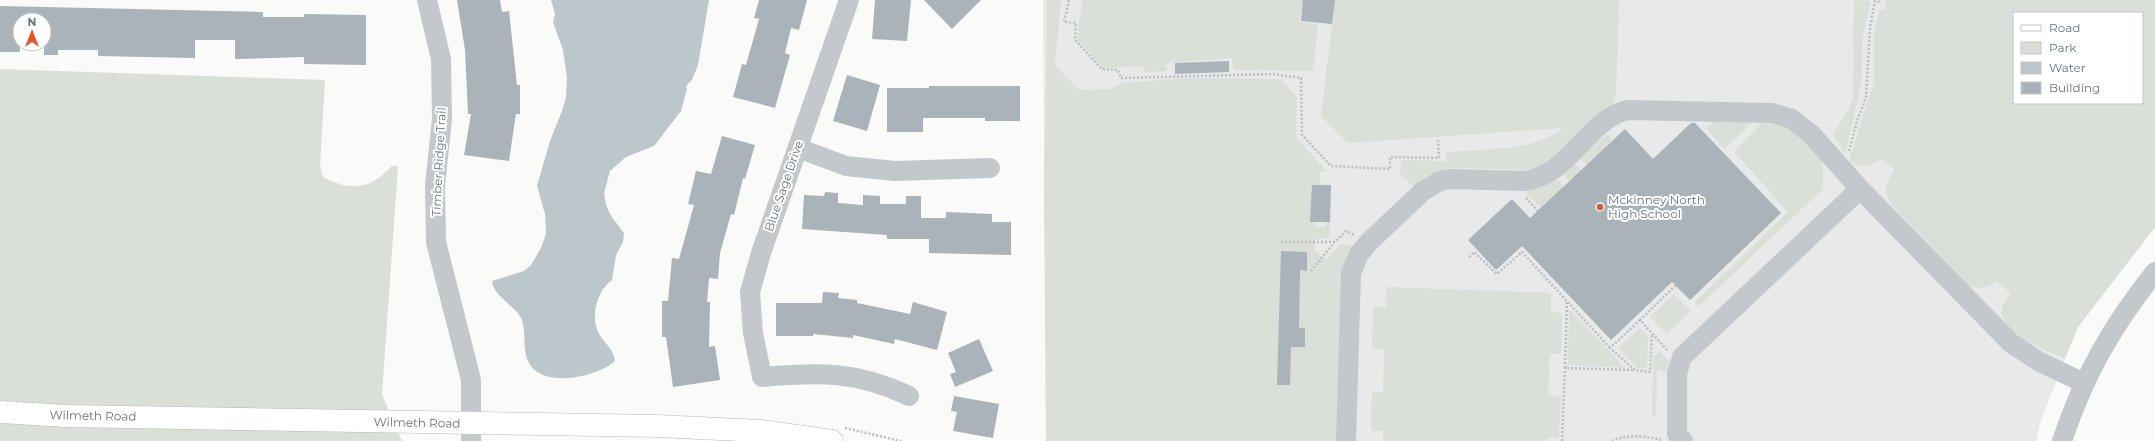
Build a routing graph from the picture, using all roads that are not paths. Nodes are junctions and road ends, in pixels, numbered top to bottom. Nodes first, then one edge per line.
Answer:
1 (427, 0) edge
2 (849, 0) edge
3 (798, 148) junction
4 (990, 168) dead end
5 (1860, 189) junction
6 (2155, 272) edge
7 (2084, 383) junction
8 (910, 396) dead end
9 (0, 412) edge
10 (472, 432) edge
11 (832, 441) edge
12 (1346, 441) edge
13 (1684, 441) edge
14 (2062, 441) edge

1 - 10 street, Timber Ridge Trail
2 - 3 street, Blue Sage Drive
3 - 4 street
3 - 8 street, Blue Sage Drive
5 - 7 street
5 - 12 street
5 - 13 street
6 - 7 street
7 - 14 street
9 - 10 main road, Wilmeth Road
10 - 11 main road, Wilmeth Road

